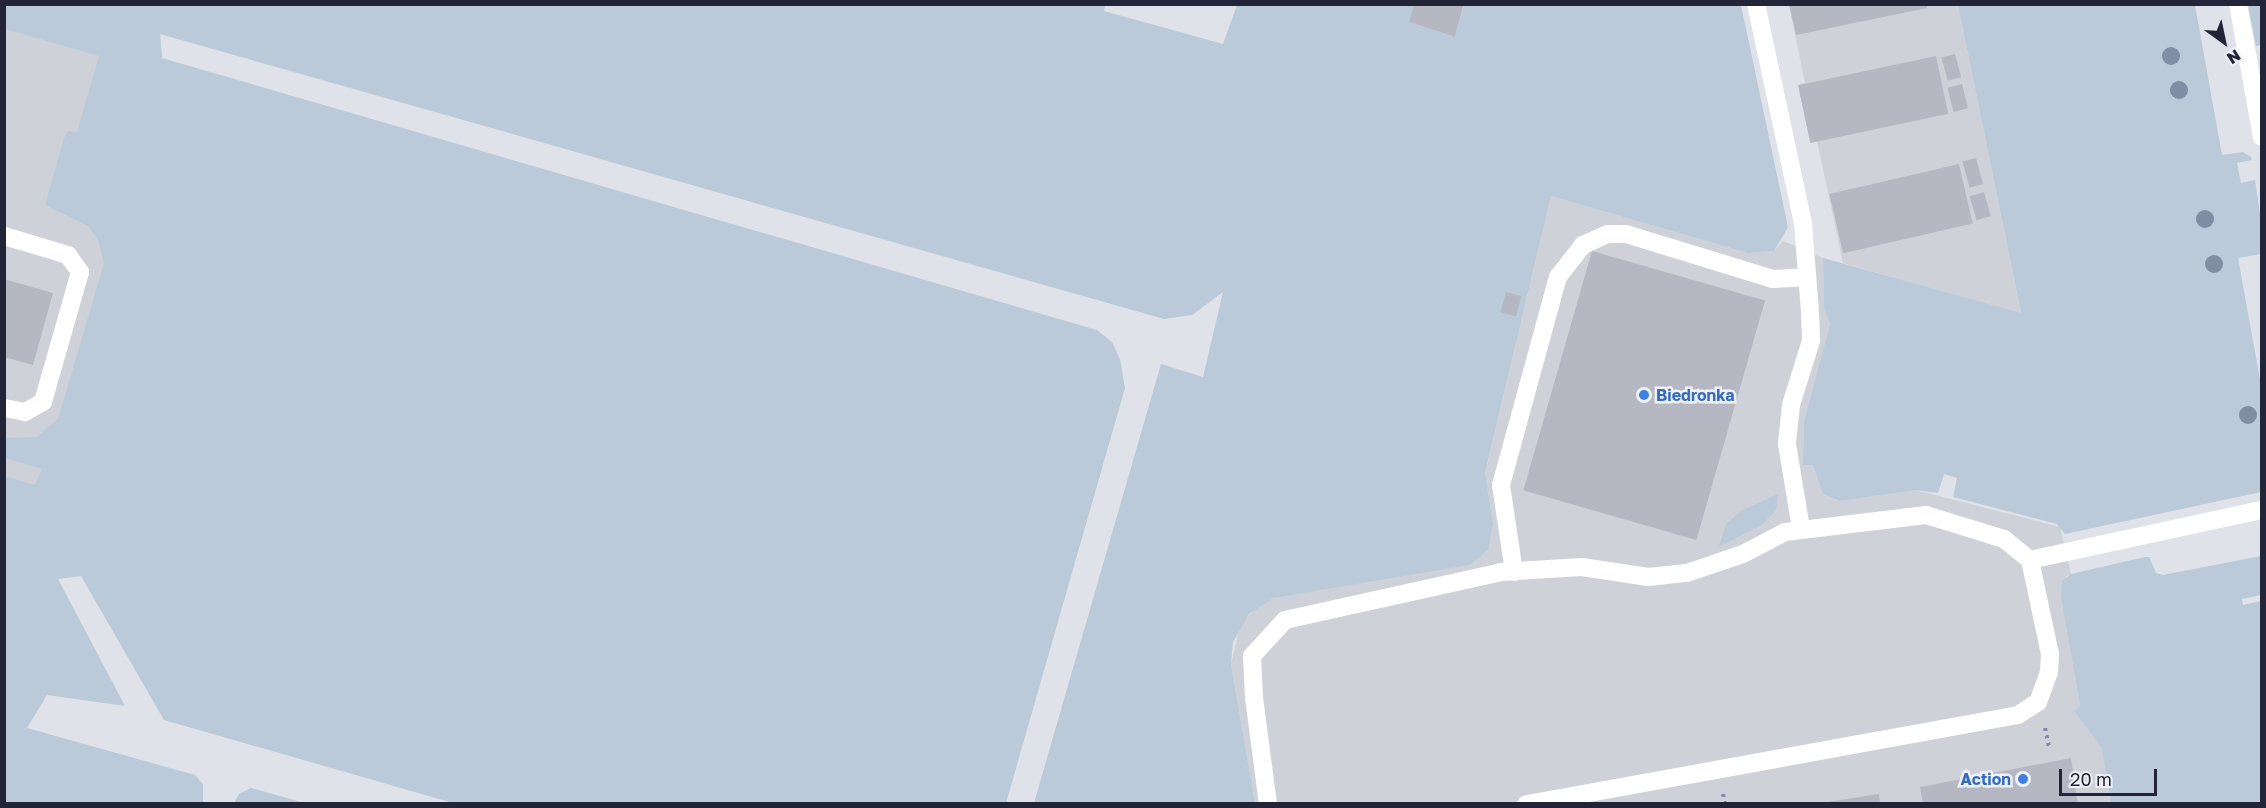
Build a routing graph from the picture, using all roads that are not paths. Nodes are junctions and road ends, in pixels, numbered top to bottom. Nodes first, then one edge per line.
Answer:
1 (1756, 4) edge
2 (2238, 4) edge
3 (2262, 137) edge
4 (4, 236) edge
5 (1806, 277) junction
6 (4, 408) edge
7 (2262, 510) edge
8 (1801, 529) junction
9 (2030, 560) junction
10 (1514, 572) junction
11 (1268, 804) edge
12 (1526, 804) edge

1 - 5 street
2 - 3 street
4 - 6 street
5 - 8 street
5 - 10 street
7 - 9 street
8 - 9 street
8 - 10 street
9 - 12 street
10 - 11 street

